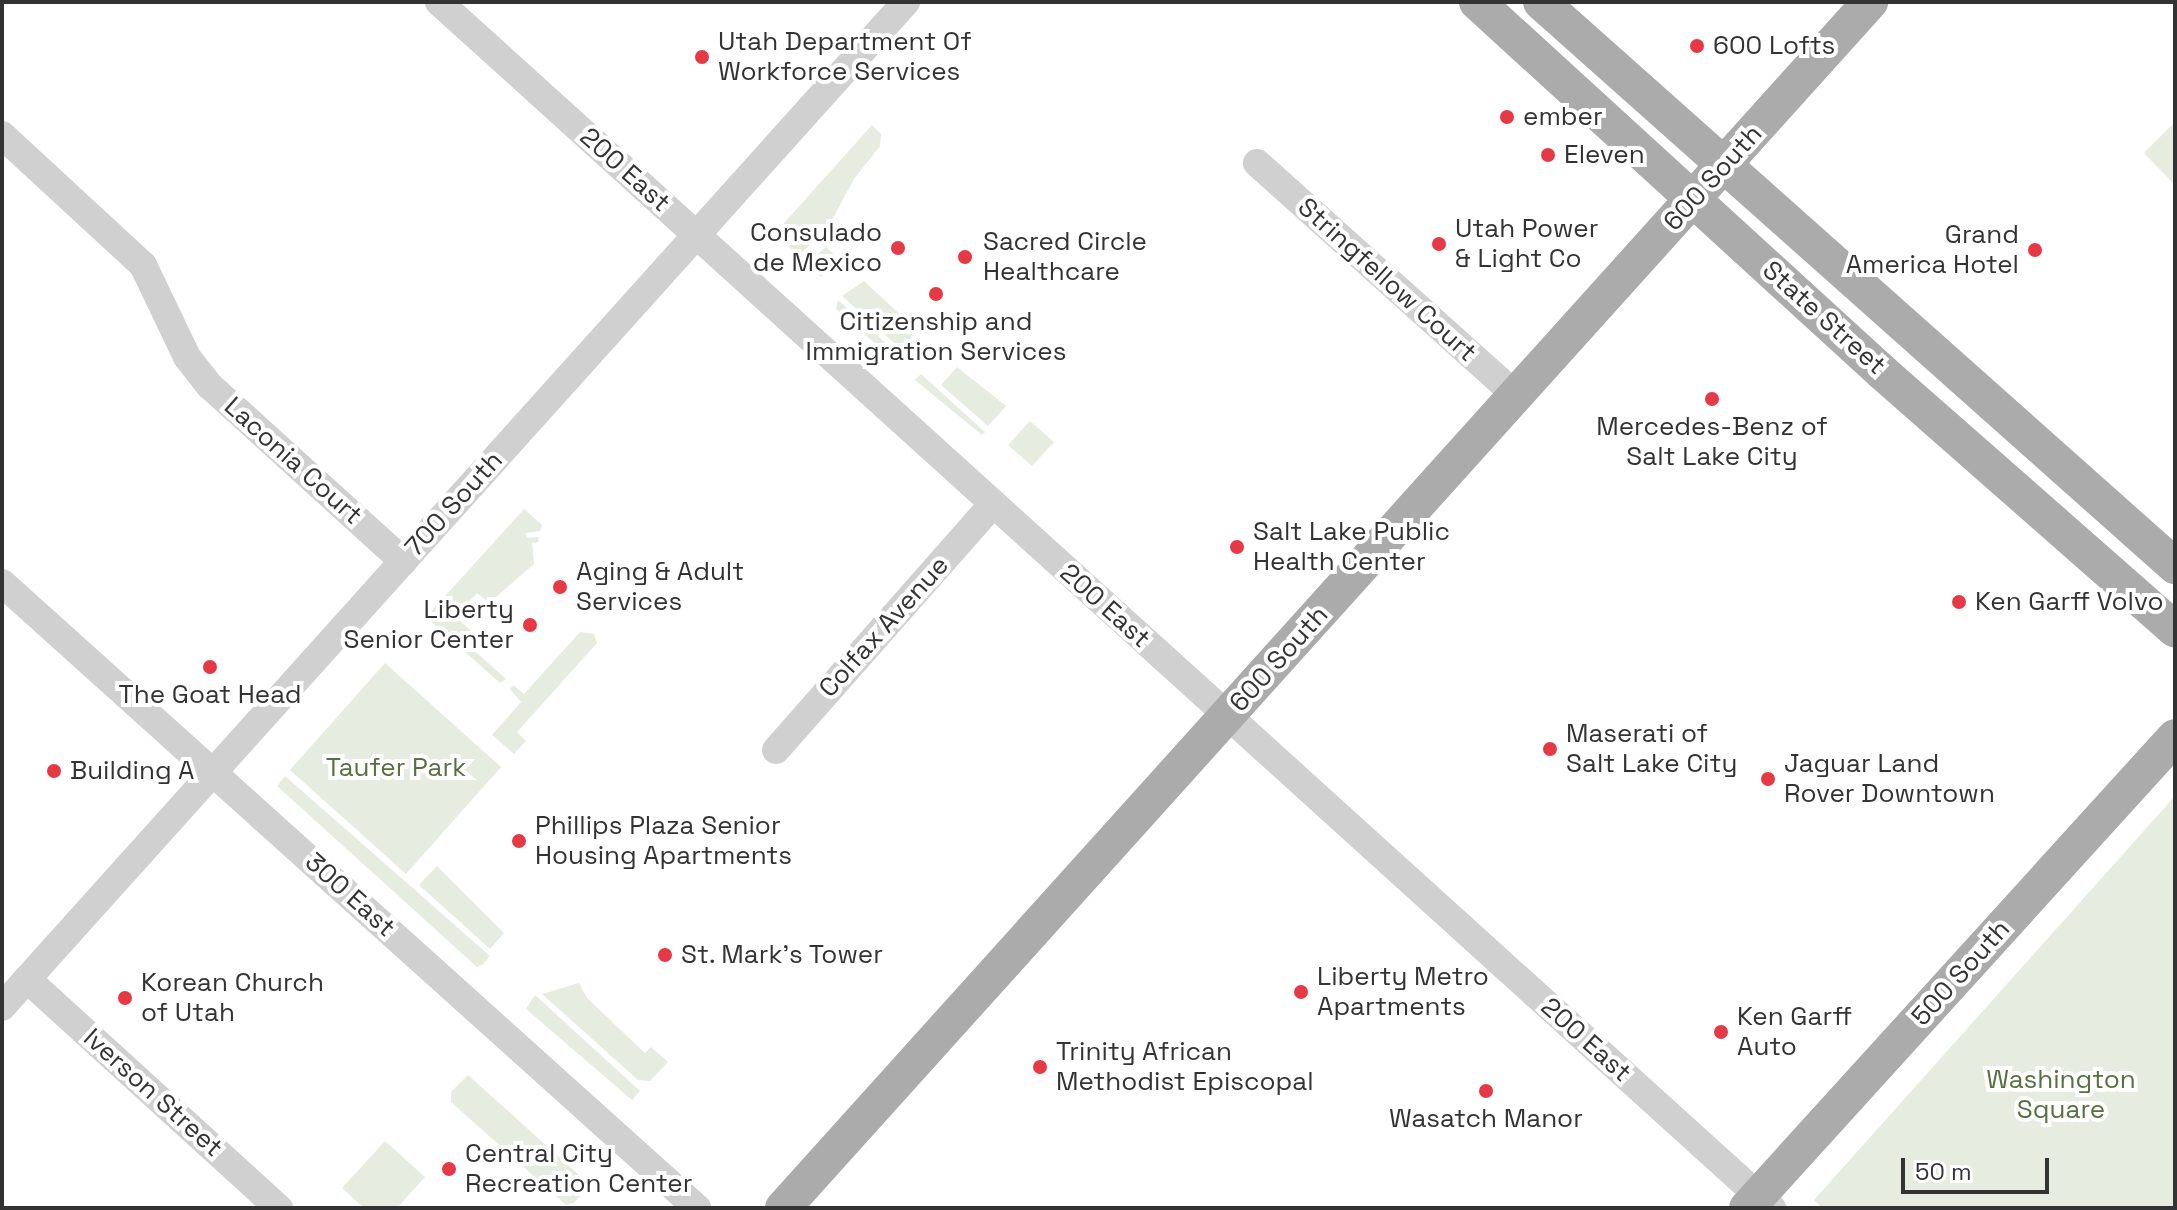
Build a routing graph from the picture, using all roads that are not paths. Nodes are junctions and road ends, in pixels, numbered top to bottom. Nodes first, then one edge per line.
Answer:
1 (906, 2) edge
2 (1477, 2) edge
3 (1541, 2) edge
4 (1870, 2) edge
5 (441, 3) edge
6 (2, 135) edge
7 (1257, 163) dead end
8 (1723, 165) junction
9 (1694, 199) junction
10 (697, 234) junction
11 (1518, 397) junction
12 (993, 504) junction
13 (403, 561) junction
14 (2175, 566) edge
15 (2, 583) edge
16 (2175, 629) edge
17 (1227, 717) junction
18 (2175, 737) edge
19 (776, 750) dead end
20 (212, 772) junction
21 (27, 979) junction
22 (2, 1007) edge
23 (1759, 1204) edge
24 (275, 1207) edge
25 (697, 1208) edge
26 (783, 1208) edge

1 - 10 street, 700 South
2 - 9 main road, State Street
3 - 8 main road, State Street
4 - 8 main road, 600 South
5 - 10 street, 200 East
6 - 13 street, Laconia Court
7 - 11 street, Stringfellow Court
8 - 9 main road, 600 South
8 - 14 main road, State Street
9 - 11 main road, 600 South
9 - 16 main road, State Street
10 - 12 street, 200 East
10 - 13 street, 700 South
11 - 17 main road, 600 South
12 - 17 street, 200 East
12 - 19 street, Colfax Avenue
13 - 20 street, 700 South
15 - 20 street, 300 East
17 - 23 street, 200 East
17 - 26 main road, 600 South
18 - 23 main road, 500 South
20 - 21 street, 700 South
20 - 25 street, 300 East
21 - 22 street, 700 South
21 - 24 street, Iverson Street

